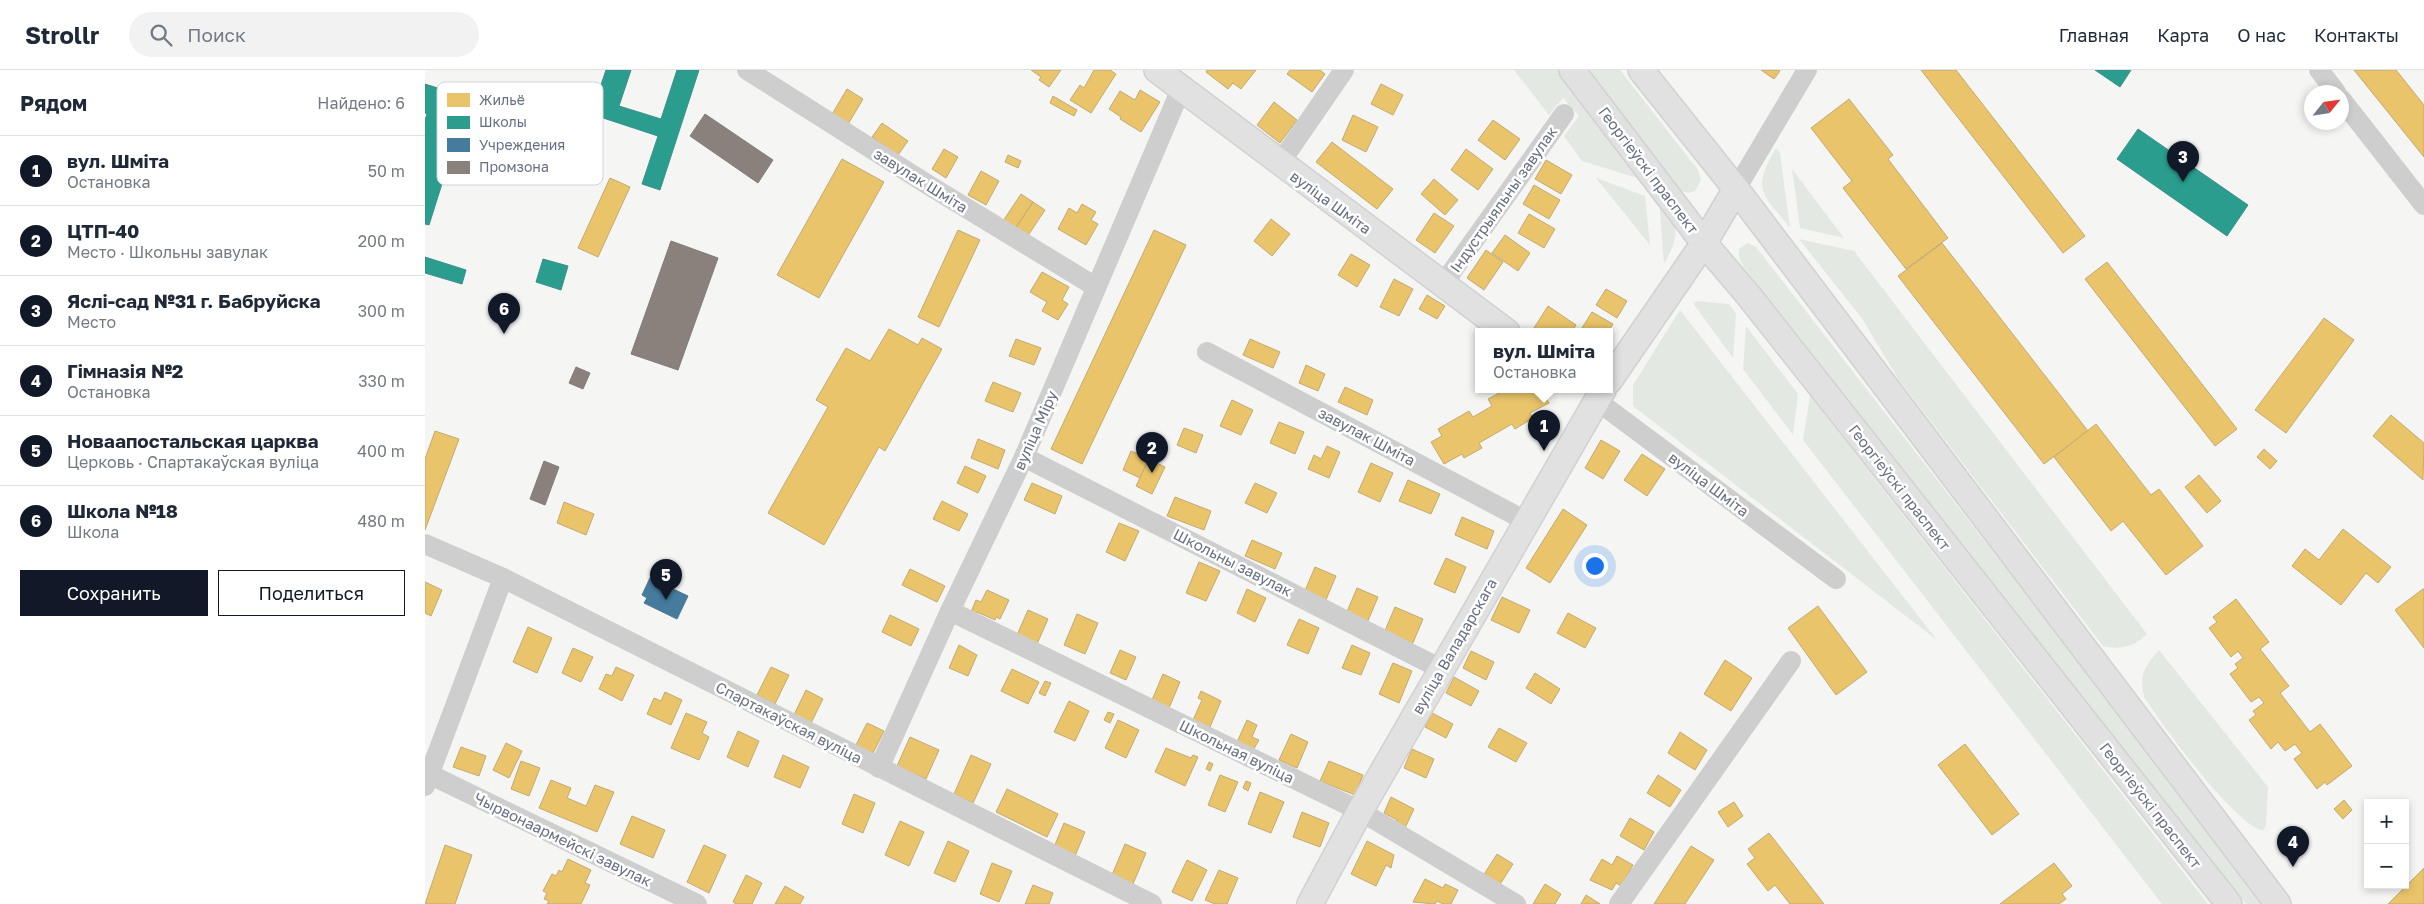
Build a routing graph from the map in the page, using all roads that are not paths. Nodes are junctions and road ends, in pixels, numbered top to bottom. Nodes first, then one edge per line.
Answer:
1 (747, 70) edge
2 (1157, 70) edge
3 (1343, 70) edge
4 (1573, 70) edge
5 (1641, 70) edge
6 (1807, 70) edge
7 (2319, 70) edge
8 (2331, 85) edge
9 (1181, 89) junction
10 (2349, 109) edge
11 (1564, 114) dead end
12 (1280, 163) junction
13 (1736, 189) junction
14 (2424, 205) edge
15 (1704, 242) junction
16 (1443, 284) junction
17 (1096, 287) junction
18 (1502, 328) edge
19 (1207, 352) dead end
20 (1613, 369) edge
21 (1596, 393) edge
22 (1602, 393) edge
23 (1024, 456) junction
24 (1526, 521) junction
25 (425, 544) edge
26 (503, 578) junction
27 (1835, 579) dead end
28 (950, 611) junction
29 (1791, 662) dead end
30 (1441, 669) junction
31 (879, 768) junction
32 (427, 780) edge
33 (1360, 810) junction
34 (697, 904) edge
35 (1152, 904) edge
36 (1310, 904) edge
37 (1516, 904) edge
38 (1619, 904) edge
39 (2229, 904) edge
40 (2278, 904) edge

1 - 17 street, завулак Шміта
2 - 9 main road, вуліца Шміта
3 - 12 street
4 - 15 main road, Георгіеўскі праспект
5 - 13 main road
6 - 13 street, вуліца Валадарскага
7 - 8 street
9 - 12 main road, вуліца Шміта
9 - 17 street, вуліца Міру
10 - 14 street
11 - 16 street, Індустрыяльны завулак
12 - 16 main road, вуліца Шміта
13 - 15 main road, вуліца Валадарскага
13 - 40 main road
15 - 20 main road, вуліца Валадарскага
15 - 39 main road, Георгіеўскі праспект
16 - 18 main road, вуліца Шміта
17 - 23 street, вуліца Міру
19 - 24 street, завулак Шміта
21 - 24 main road, вуліца Валадарскага
22 - 27 street, вуліца Шміта
23 - 28 street, вуліца Міру
23 - 30 street, Школьны завулак
24 - 30 main road, вуліца Валадарскага
25 - 26 street, Спартакаўская вуліца
26 - 31 street, Спартакаўская вуліца
26 - 32 street
28 - 31 street, вуліца Міру
28 - 33 street, Школьная вуліца
29 - 38 street
30 - 33 main road, вуліца Валадарскага
31 - 35 street, Спартакаўская вуліца
32 - 34 street, Чырвонаармейскі завулак
33 - 36 main road, вуліца Валадарскага
33 - 37 street, Школьная вуліца

